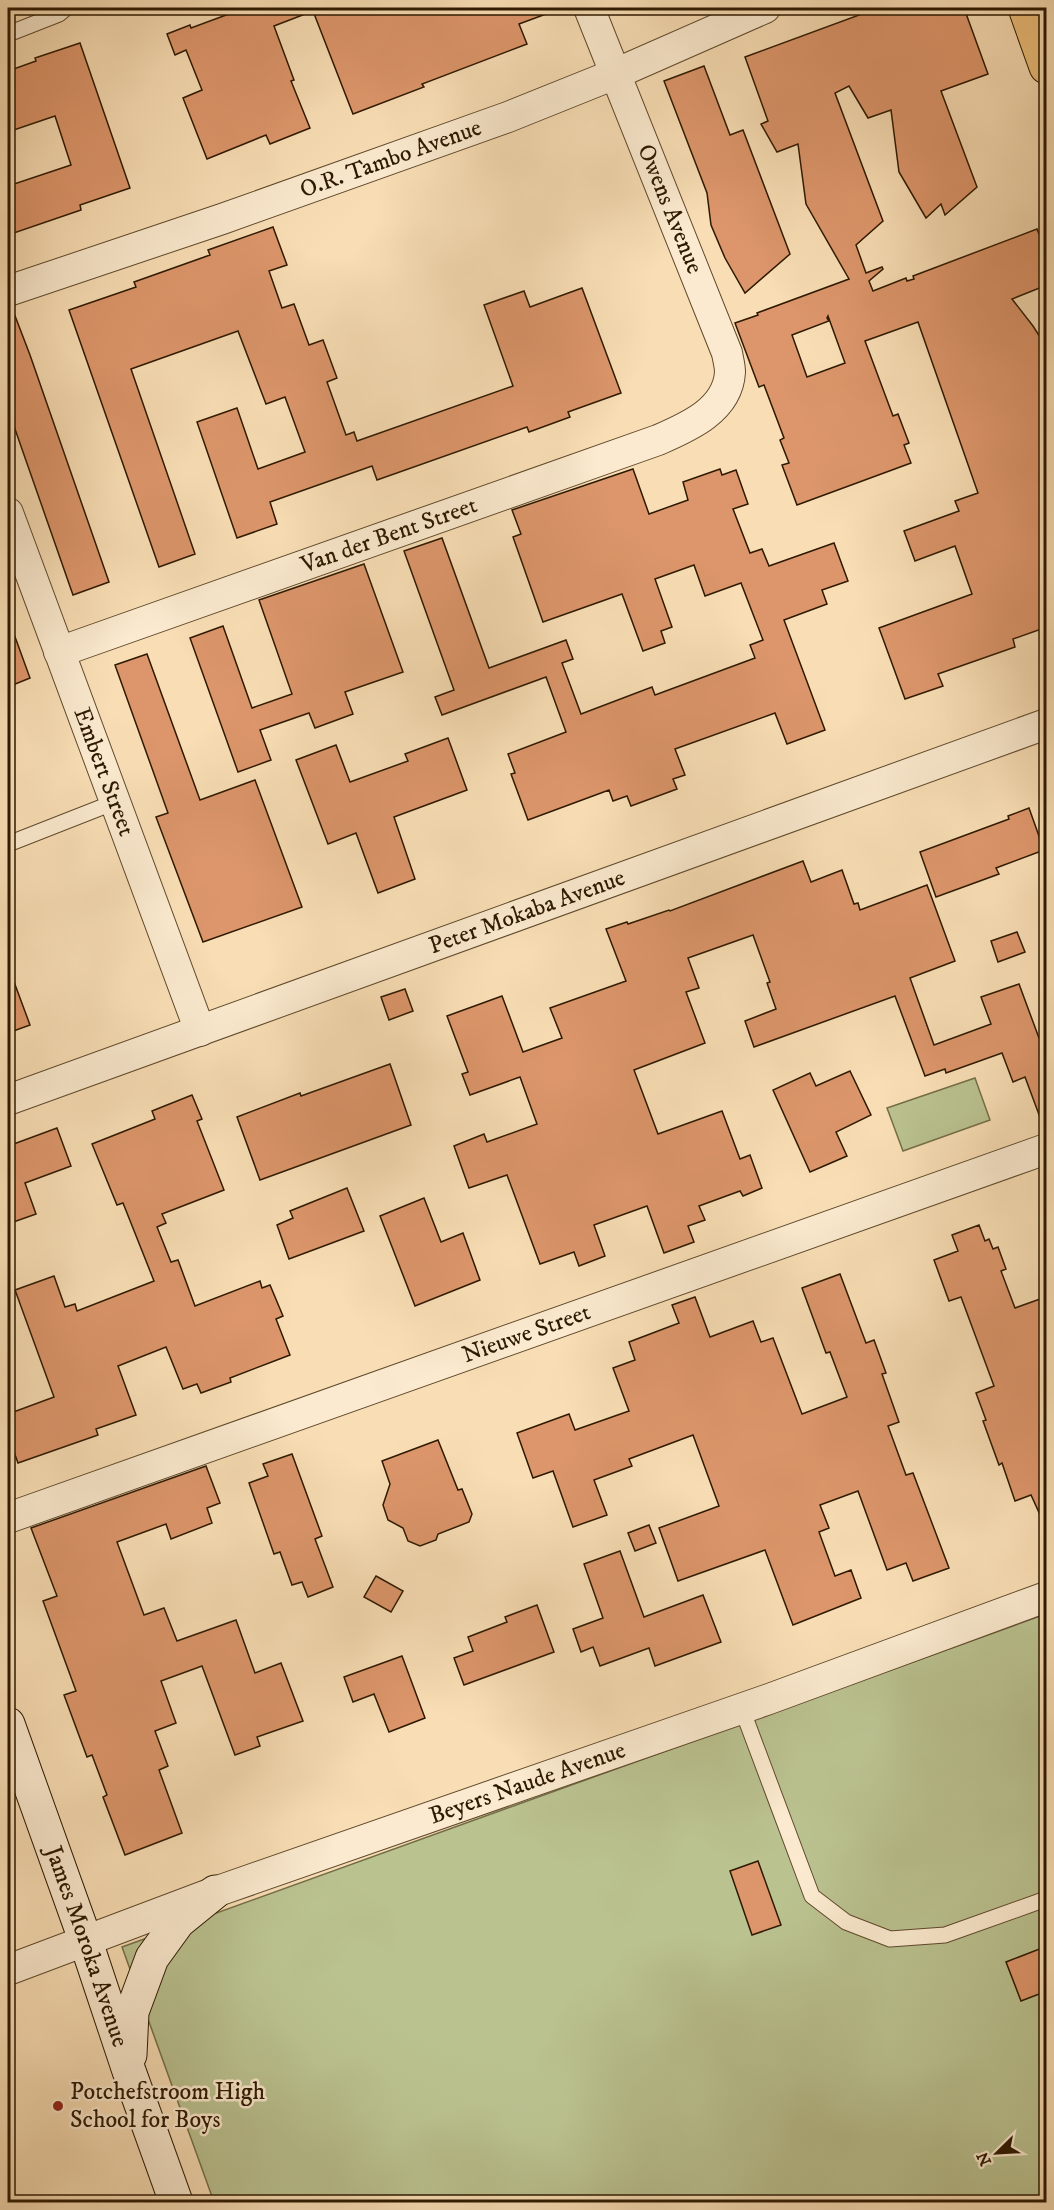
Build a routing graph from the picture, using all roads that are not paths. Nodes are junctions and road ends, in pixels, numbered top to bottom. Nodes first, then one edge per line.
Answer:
1 (66, 8) edge
2 (589, 8) edge
3 (765, 8) edge
4 (1025, 8) edge
5 (8, 34) edge
6 (1047, 67) edge
7 (615, 74) junction
8 (8, 291) edge
9 (712, 410) joint
10 (8, 513) edge
11 (59, 652) junction
12 (1047, 724) edge
13 (115, 802) junction
14 (8, 844) edge
15 (200, 1031) junction
16 (8, 1100) edge
17 (1047, 1149) edge
18 (8, 1518) edge
19 (1047, 1597) edge
20 (742, 1709) junction
21 (8, 1724) edge
22 (215, 1892) junction
23 (1047, 1899) edge
24 (86, 1942) junction
25 (8, 1970) edge
26 (129, 2072) junction
27 (176, 2202) edge

1 - 5 lane
2 - 7 street, Owens Avenue
3 - 7 street, O.R. Tambo Avenue
4 - 6 highway
7 - 8 street, O.R. Tambo Avenue
7 - 9 street, Owens Avenue
9 - 11 street, Van der Bent Street
10 - 11 street, Embert Street
11 - 13 street, Embert Street
12 - 15 street, Peter Mokaba Avenue
13 - 14 lane
13 - 15 street, Embert Street
15 - 16 street, Peter Mokaba Avenue
17 - 18 street, Nieuwe Street
19 - 20 street, Beyers Naude Avenue
20 - 22 street, Beyers Naude Avenue
20 - 23 lane
21 - 24 street, James Moroka Avenue
22 - 24 street, Beyers Naude Avenue
22 - 26 street
24 - 25 street, Beyers Naude Avenue
24 - 26 street, James Moroka Avenue
26 - 27 street, James Moroka Avenue

